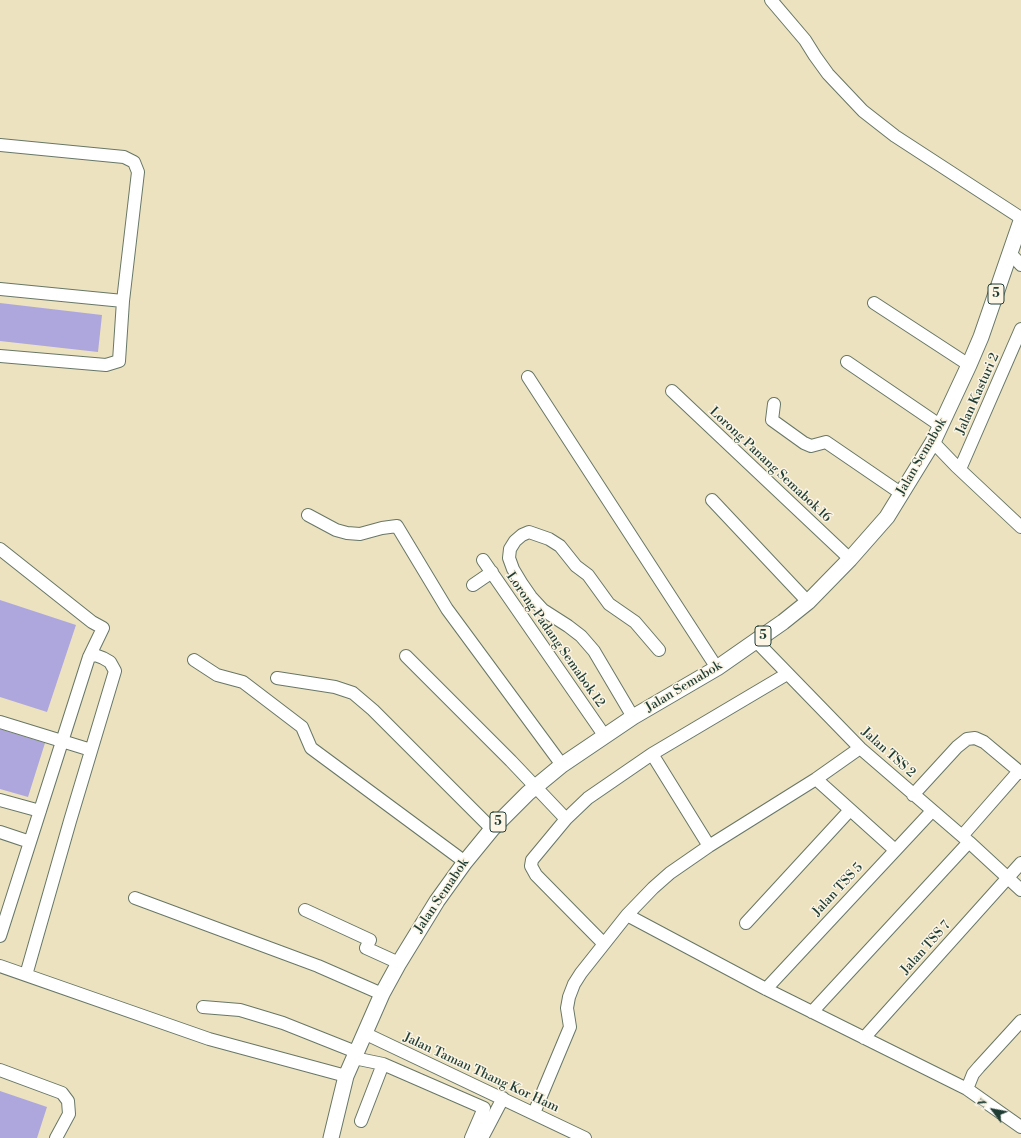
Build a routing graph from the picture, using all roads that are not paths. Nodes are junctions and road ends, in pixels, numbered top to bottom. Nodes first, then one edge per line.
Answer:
1 (771, 0) edge
2 (0, 145) edge
3 (1021, 218) edge
4 (1021, 221) edge
5 (1010, 253) junction
6 (1021, 265) edge
7 (0, 289) edge
8 (123, 301) junction
9 (874, 303) dead end
10 (1021, 330) edge
11 (0, 356) edge
12 (847, 362) dead end
13 (969, 365) junction
14 (528, 377) dead end
15 (672, 391) dead end
16 (774, 404) dead end
17 (940, 426) junction
18 (933, 442) junction
19 (955, 465) junction
20 (902, 494) junction
21 (712, 500) dead end
22 (308, 515) dead end
23 (1021, 527) edge
24 (0, 549) edge
25 (850, 559) junction
26 (483, 560) dead end
27 (492, 572) junction
28 (473, 585) dead end
29 (808, 602) junction
30 (756, 641) junction
31 (658, 650) dead end
32 (406, 656) dead end
33 (88, 657) junction
34 (194, 660) dead end
35 (717, 668) junction
36 (787, 674) junction
37 (277, 678) dead end
38 (634, 717) junction
39 (0, 722) edge
40 (604, 735) junction
41 (62, 741) junction
42 (860, 748) junction
43 (92, 750) junction
44 (652, 754) junction
45 (562, 765) junction
46 (1020, 772) edge
47 (816, 779) junction
48 (535, 786) junction
49 (913, 795) junction
50 (0, 800) edge
51 (850, 810) junction
52 (40, 811) junction
53 (932, 811) junction
54 (566, 819) junction
55 (492, 829) junction
56 (0, 832) edge
57 (966, 839) junction
58 (30, 842) junction
59 (709, 846) junction
60 (895, 850) junction
61 (465, 862) junction
62 (1021, 863) edge
63 (1008, 878) junction
64 (1021, 890) edge
65 (135, 898) dead end
66 (305, 910) dead end
67 (627, 915) junction
68 (746, 923) dead end
69 (0, 936) edge
70 (604, 944) junction
71 (399, 963) junction
72 (0, 966) edge
73 (26, 975) junction
74 (766, 989) junction
75 (382, 994) junction
76 (203, 1007) dead end
77 (812, 1012) junction
78 (1021, 1021) edge
79 (364, 1033) junction
80 (864, 1038) junction
81 (355, 1055) junction
82 (383, 1064) junction
83 (0, 1070) edge
84 (346, 1076) junction
85 (967, 1089) junction
86 (503, 1098) junction
87 (534, 1113) junction
88 (362, 1121) dead end
89 (1021, 1127) edge
90 (56, 1138) edge
91 (332, 1138) edge
92 (471, 1138) edge
93 (482, 1138) edge
94 (585, 1138) edge

1 - 3 street
2 - 8 street
4 - 5 main road, Jalan Semabok / 5
5 - 6 street
5 - 13 main road, Jalan Semabok / 5
7 - 8 street
8 - 11 street
9 - 13 street
10 - 19 street, Jalan Kasturi 2
12 - 17 street
13 - 17 main road, Jalan Semabok / 5
14 - 35 street
15 - 25 street, Lorong Panang Semabok 16
16 - 20 street
17 - 18 main road, Jalan Semabok / 5
18 - 19 street
18 - 20 main road, Jalan Semabok / 5
19 - 23 street
20 - 25 main road, Jalan Semabok / 5
21 - 29 street
22 - 45 street
24 - 33 street
25 - 29 main road, Jalan Semabok / 5
26 - 27 street, Lorong Padang Semabok 12
27 - 28 street
27 - 40 street, Lorong Padang Semabok 12
29 - 30 main road, Jalan Semabok / 5
30 - 35 main road, Jalan Semabok / 5
30 - 36 street, Jalan TSS 2
31 - 38 street
32 - 48 street
33 - 41 street
33 - 43 street
34 - 61 street
35 - 38 main road, Jalan Semabok / 5
36 - 42 street, Jalan TSS 2
36 - 44 street
37 - 55 street
38 - 40 main road, Jalan Semabok / 5
39 - 41 street
40 - 45 main road, Jalan Semabok / 5
41 - 43 street
41 - 52 street
42 - 47 street
42 - 49 street, Jalan TSS 2
43 - 73 street
44 - 54 street
44 - 59 street
45 - 48 main road, Jalan Semabok / 5
46 - 49 street
46 - 57 street
47 - 51 street
47 - 59 street
48 - 54 street
48 - 55 main road, Jalan Semabok / 5
49 - 53 street, Jalan TSS 2
50 - 52 street
51 - 60 street
51 - 68 street
52 - 58 street
53 - 57 street, Jalan TSS 2
53 - 60 street, Jalan TSS 5
54 - 70 street
55 - 61 main road, Jalan Semabok / 5
56 - 58 street
57 - 63 street, Jalan TSS 2
57 - 77 street
58 - 69 street
59 - 67 street
60 - 74 street, Jalan TSS 5
61 - 71 main road, Jalan Semabok / 5
62 - 63 street, Jalan TSS 7
63 - 64 street, Jalan TSS 2
63 - 80 street, Jalan TSS 7
65 - 75 street
66 - 71 street
67 - 70 street
67 - 74 street
70 - 87 street
71 - 75 main road, Jalan Semabok / 5
72 - 73 street
73 - 84 street
74 - 77 street
75 - 79 main road, Jalan Semabok / 5
76 - 81 street
77 - 80 street
78 - 85 street
79 - 81 main road, Jalan Semabok / 5
79 - 86 street, Jalan Taman Thang Kor Ham
80 - 85 street
81 - 82 street
81 - 84 main road, Jalan Semabok / 5
82 - 88 street
82 - 92 street
83 - 90 street
84 - 91 main road, Jalan Semabok / 5
85 - 89 street
86 - 87 street, Jalan Taman Thang Kor Ham
86 - 93 street
87 - 94 street, Jalan Taman Thang Kor Ham

